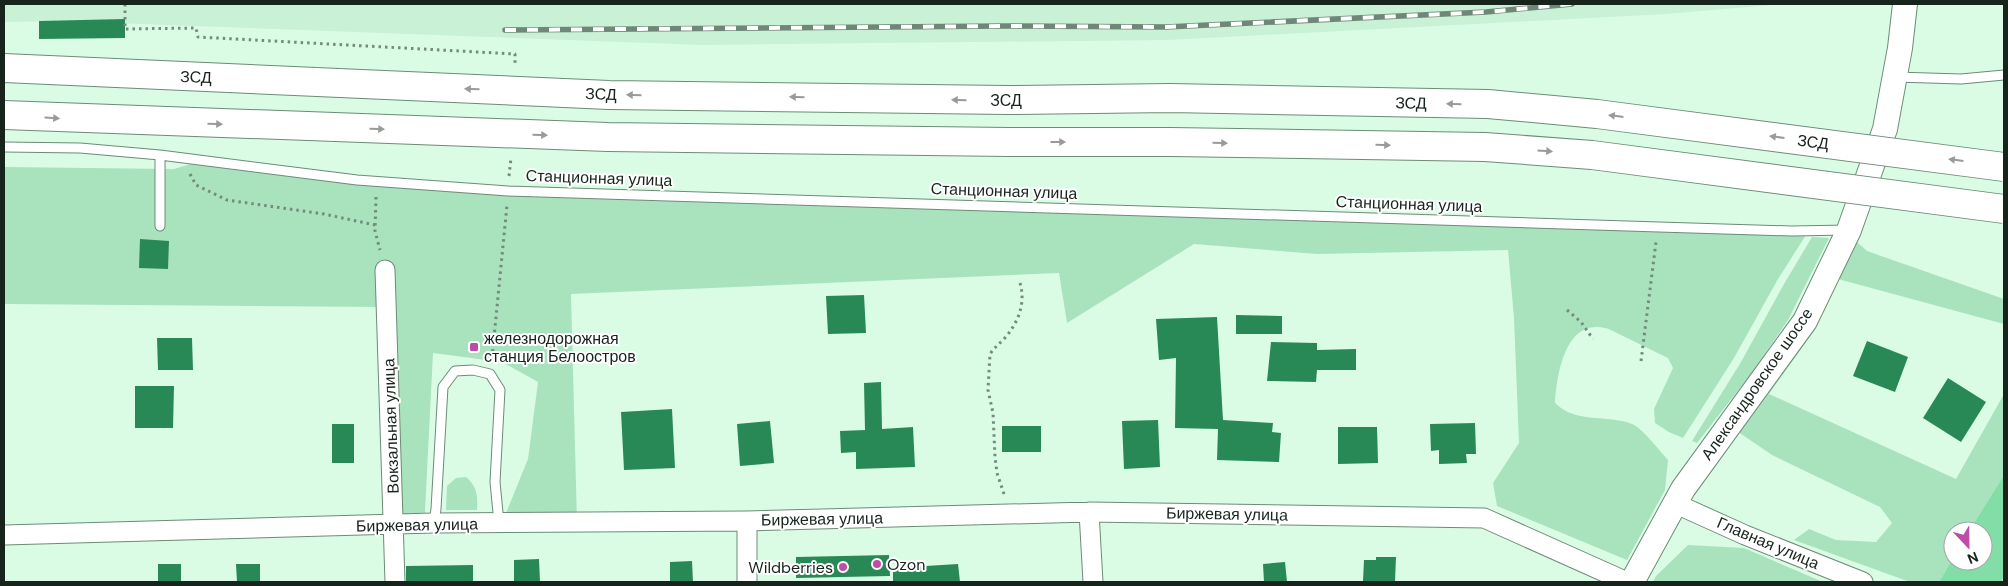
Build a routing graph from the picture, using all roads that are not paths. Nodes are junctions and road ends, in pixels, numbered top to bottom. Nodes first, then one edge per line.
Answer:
1 (1905, 4) edge
2 (4, 68) edge
3 (2004, 75) edge
4 (1894, 77) junction
5 (4, 115) edge
6 (4, 147) edge
7 (160, 155) junction
8 (2004, 167) edge
9 (2004, 209) edge
10 (160, 226) dead end
11 (1850, 230) junction
12 (385, 270) road end
13 (1674, 503) junction
14 (1088, 512) junction
15 (746, 521) junction
16 (434, 523) junction
17 (499, 524) junction
18 (394, 525) junction
19 (4, 535) edge
20 (395, 582) edge
21 (747, 582) edge
22 (1093, 582) edge
23 (1627, 582) edge
24 (1632, 582) edge
25 (1863, 582) edge

1 - 4 street, Александровское шоссе
8 -> 2 highway, ЗСД, bridge
3 - 4 lane
4 - 11 street, Александровское шоссе
5 -> 9 highway, bridge
6 - 7 lane, Станционная улица
7 - 10 lane
7 - 11 lane, Станционная улица
11 - 13 street, Александровское шоссе
12 - 18 street, Вокзальная улица
13 - 24 street, Александровское шоссе
13 - 25 street, Главная улица
14 - 15 street, Биржевая улица
14 - 22 street
14 - 23 street, Биржевая улица
15 - 17 street, Биржевая улица
15 - 21 street
16 - 17 street, Биржевая улица
16 - 17 lane
16 - 18 street, Биржевая улица
18 - 19 street, Биржевая улица
18 - 20 street, Вокзальная улица

